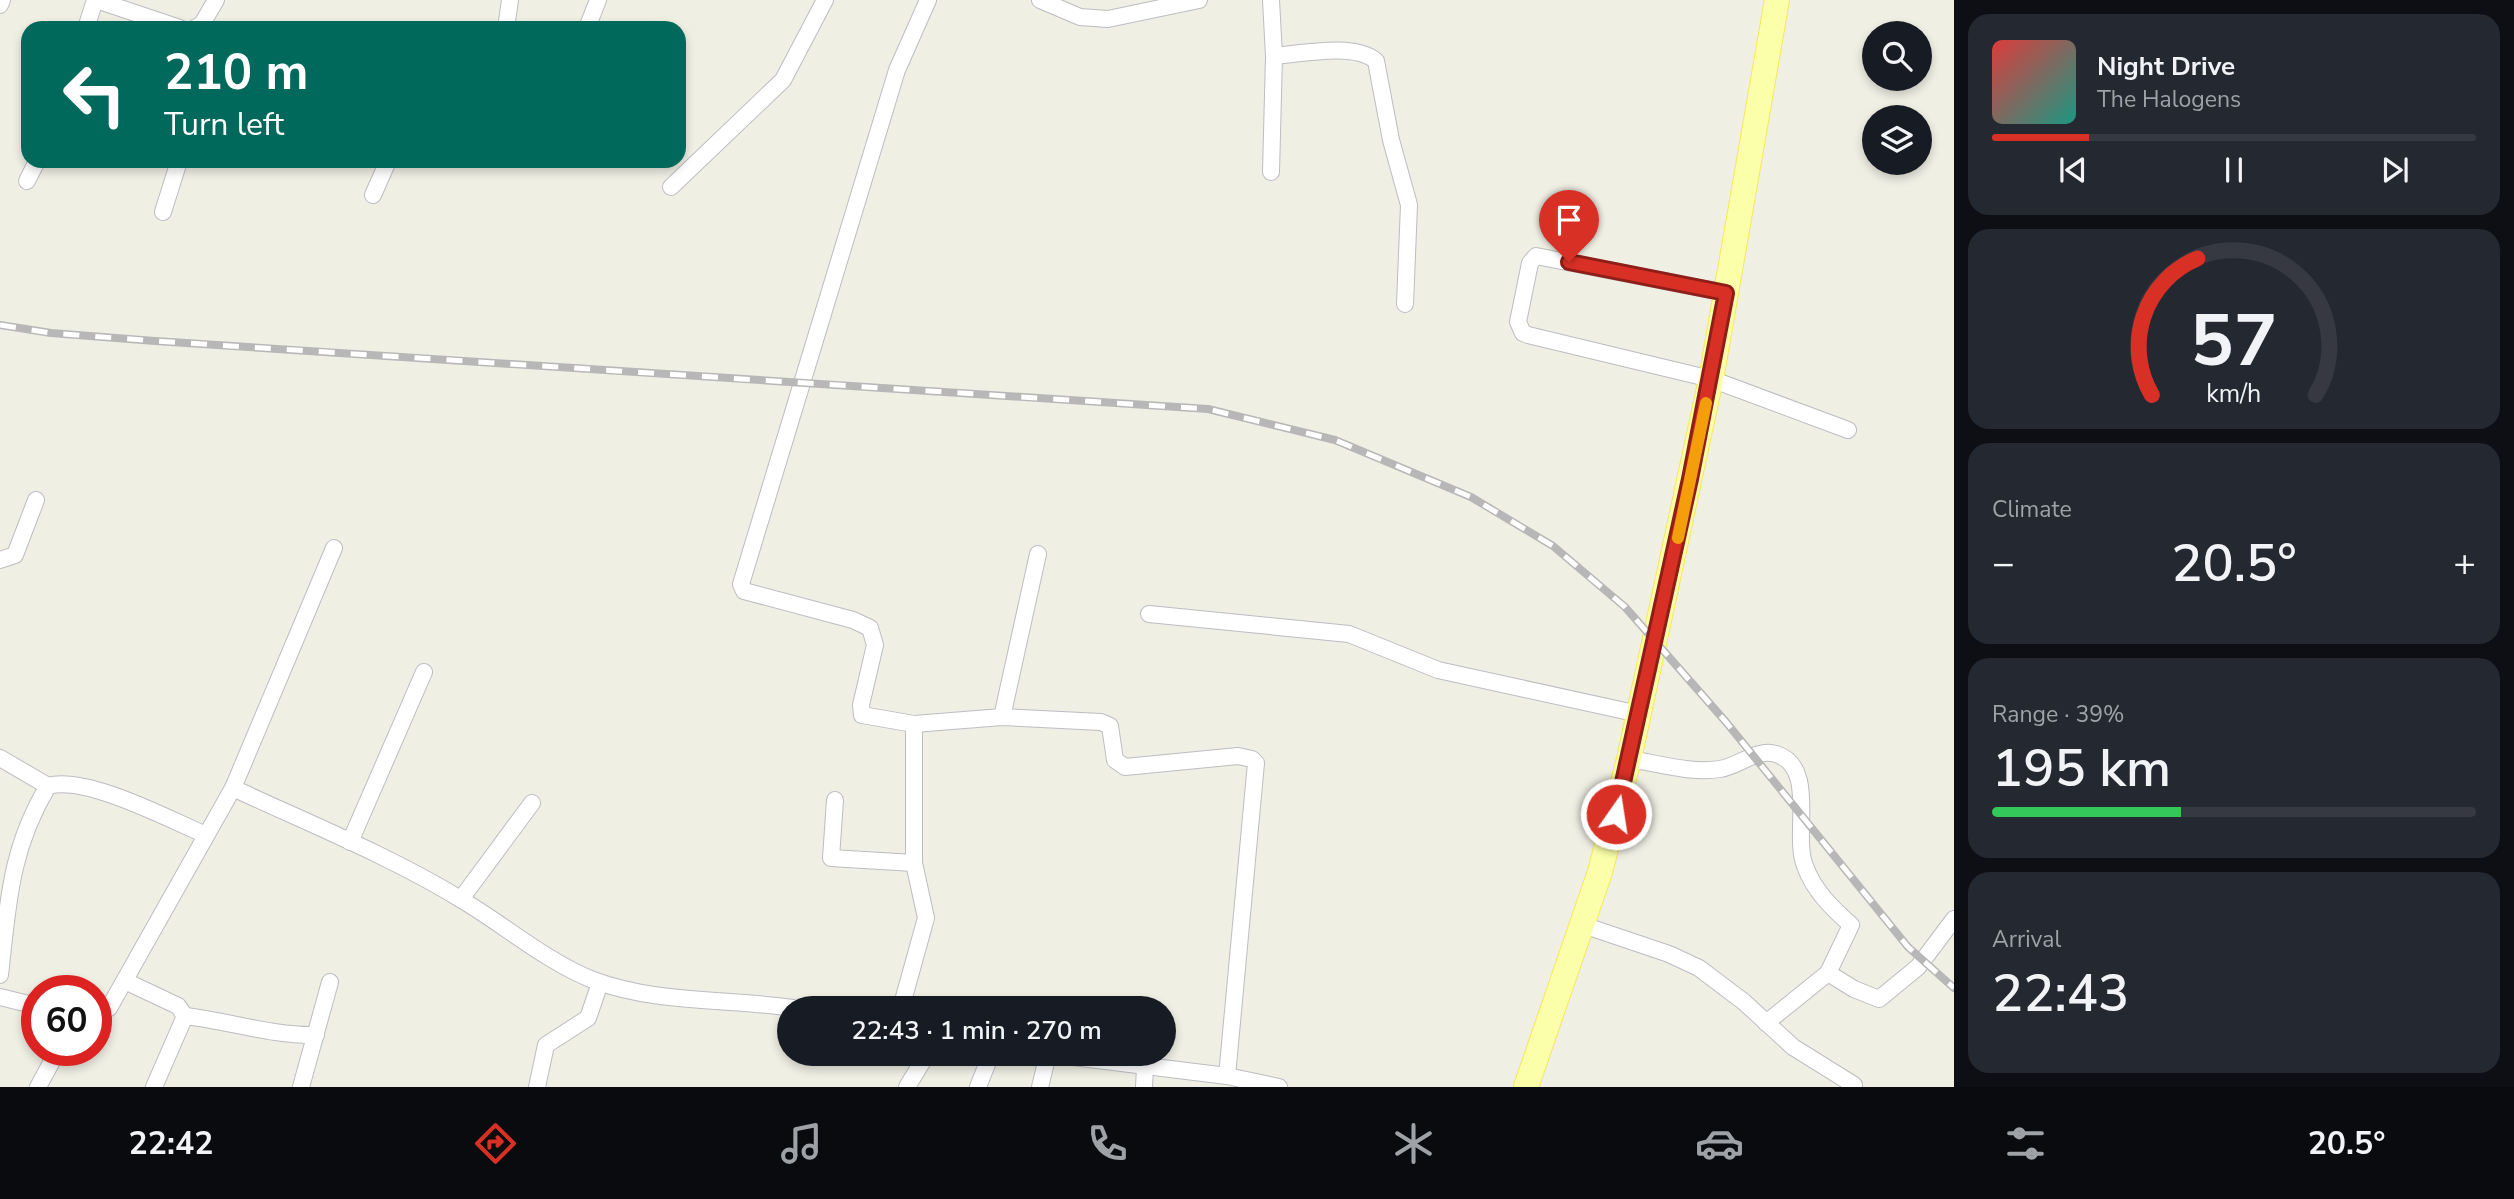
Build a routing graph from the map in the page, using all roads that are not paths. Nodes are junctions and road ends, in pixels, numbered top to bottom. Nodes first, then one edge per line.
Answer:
1 (2, 0) edge
2 (95, 0) edge
3 (216, 0) edge
4 (510, 0) edge
5 (598, 0) edge
6 (825, 0) edge
7 (928, 0) edge
8 (1041, 0) edge
9 (1199, 0) edge
10 (1271, 0) edge
11 (1777, 0) edge
12 (0, 5) edge
13 (88, 21) edge
14 (159, 21) edge
15 (204, 21) edge
16 (507, 21) edge
17 (590, 21) edge
18 (1274, 55) junction
19 (34, 168) edge
20 (177, 168) edge
21 (385, 168) edge
22 (1271, 172) dead end
23 (27, 181) dead end
24 (671, 187) dead end
25 (373, 195) dead end
26 (163, 212) dead end
27 (1726, 293) junction
28 (1405, 304) dead end
29 (1711, 379) junction
30 (1848, 430) dead end
31 (36, 500) dead end
32 (334, 548) dead end
33 (1038, 554) dead end
34 (0, 559) edge
35 (1149, 614) dead end
36 (424, 671) dead end
37 (1639, 714) junction
38 (1002, 718) junction
39 (914, 724) junction
40 (0, 758) edge
41 (1629, 760) junction
42 (48, 786) junction
43 (233, 788) junction
44 (835, 800) dead end
45 (533, 803) dead end
46 (206, 835) junction
47 (350, 842) junction
48 (914, 863) junction
49 (461, 899) junction
50 (1954, 919) edge
51 (1583, 925) junction
52 (1828, 973) junction
53 (0, 975) edge
54 (125, 981) junction
55 (330, 982) dead end
56 (600, 982) junction
57 (904, 996) edge
58 (0, 997) edge
59 (21, 1002) edge
60 (112, 1004) edge
61 (777, 1006) edge
62 (185, 1016) junction
63 (1766, 1023) junction
64 (316, 1035) junction
65 (49, 1066) edge
66 (920, 1066) edge
67 (986, 1066) edge
68 (1045, 1066) edge
69 (1138, 1066) edge
70 (1145, 1067) junction
71 (1227, 1076) junction
72 (1854, 1084) dead end
73 (38, 1087) edge
74 (154, 1087) edge
75 (301, 1087) edge
76 (537, 1087) edge
77 (907, 1087) edge
78 (978, 1087) edge
79 (1040, 1087) edge
80 (1144, 1087) edge
81 (1279, 1087) edge
82 (1526, 1087) edge

1 - 12 street
2 - 13 street
2 - 14 street
3 - 15 street
4 - 16 street
5 - 17 street
6 - 24 street
7 - 39 street
8 - 9 street
10 - 18 street
11 - 27 main road
18 - 22 street
18 - 28 street
19 - 23 street
20 - 26 street
21 - 25 street
27 - 29 main road
27 - 29 street
29 - 30 street
29 - 37 main road
31 - 34 street
32 - 43 street
33 - 38 street
35 - 37 street
36 - 47 street
37 - 41 main road
38 - 39 street
38 - 71 street
39 - 48 street
40 - 42 street
41 - 51 main road
41 - 52 street
42 - 46 street
42 - 53 street
43 - 46 street
43 - 47 street
44 - 48 street
45 - 49 street
46 - 54 street
47 - 49 street
48 - 57 street
49 - 56 street
50 - 52 street
51 - 63 street
51 - 82 main road
52 - 63 street
54 - 60 street
54 - 62 street
55 - 64 street
56 - 61 street
56 - 76 street
58 - 59 street
62 - 64 street
62 - 74 street
63 - 72 street
64 - 75 street
65 - 73 street
66 - 77 street
67 - 78 street
68 - 79 street
69 - 70 street
70 - 71 street
70 - 80 street
71 - 81 street

